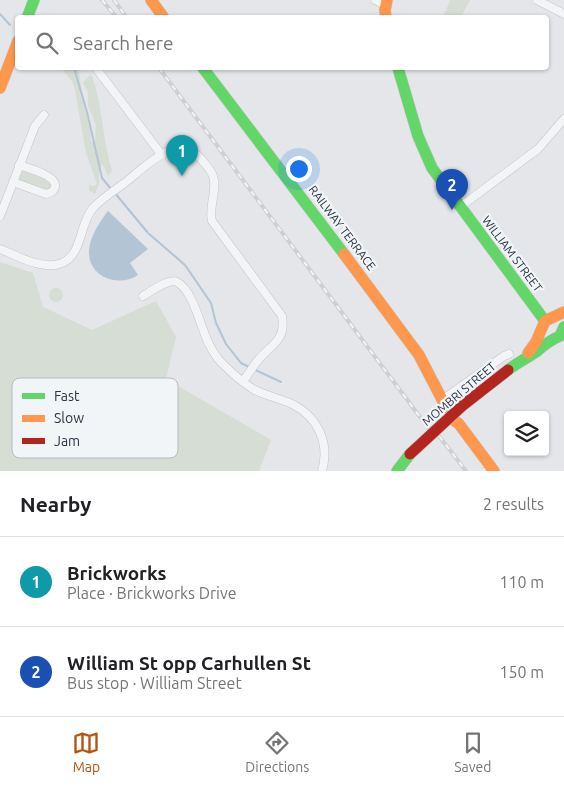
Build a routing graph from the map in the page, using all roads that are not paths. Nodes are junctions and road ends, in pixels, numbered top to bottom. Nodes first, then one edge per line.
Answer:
1 (34, 0) edge
2 (151, 0) edge
3 (375, 0) edge
4 (537, 0) edge
5 (386, 3) edge
6 (564, 14) edge
7 (28, 15) edge
8 (162, 15) edge
9 (15, 49) edge
10 (98, 70) edge
11 (205, 70) edge
12 (399, 70) edge
13 (0, 88) edge
14 (44, 115) dead end
15 (564, 119) edge
16 (161, 154) junction
17 (20, 165) junction
18 (13, 182) junction
19 (460, 208) junction
20 (0, 216) edge
21 (0, 250) edge
22 (143, 296) dead end
23 (551, 320) edge
24 (564, 327) edge
25 (553, 339) junction
26 (509, 354) dead end
27 (527, 356) junction
28 (243, 381) junction
29 (442, 400) junction
30 (448, 411) dead end
31 (455, 421) dead end
32 (322, 471) edge
33 (397, 471) edge
34 (494, 471) edge

1 - 7 main road
2 - 8 main road
3 - 5 street
4 - 6 street
9 - 13 main road
10 - 16 street
11 - 29 main road, RAILWAY TERRACE
12 - 19 main road, WILLIAM STREET
14 - 17 street
15 - 19 street
16 - 21 street
16 - 28 street
17 - 18 street
17 - 18 street
18 - 20 street
19 - 23 main road, WILLIAM STREET
22 - 28 street
23 - 24 main road
23 - 25 main road
23 - 27 main road, MOMBRI STREET
24 - 25 main road, MOMBRI STREET
25 - 27 main road, MOMBRI STREET
26 - 29 street, MOMBRI STREET
27 - 33 main road, MOMBRI STREET, bridge
28 - 32 street
29 - 30 main road, RAILWAY TERRACE
31 - 34 main road

